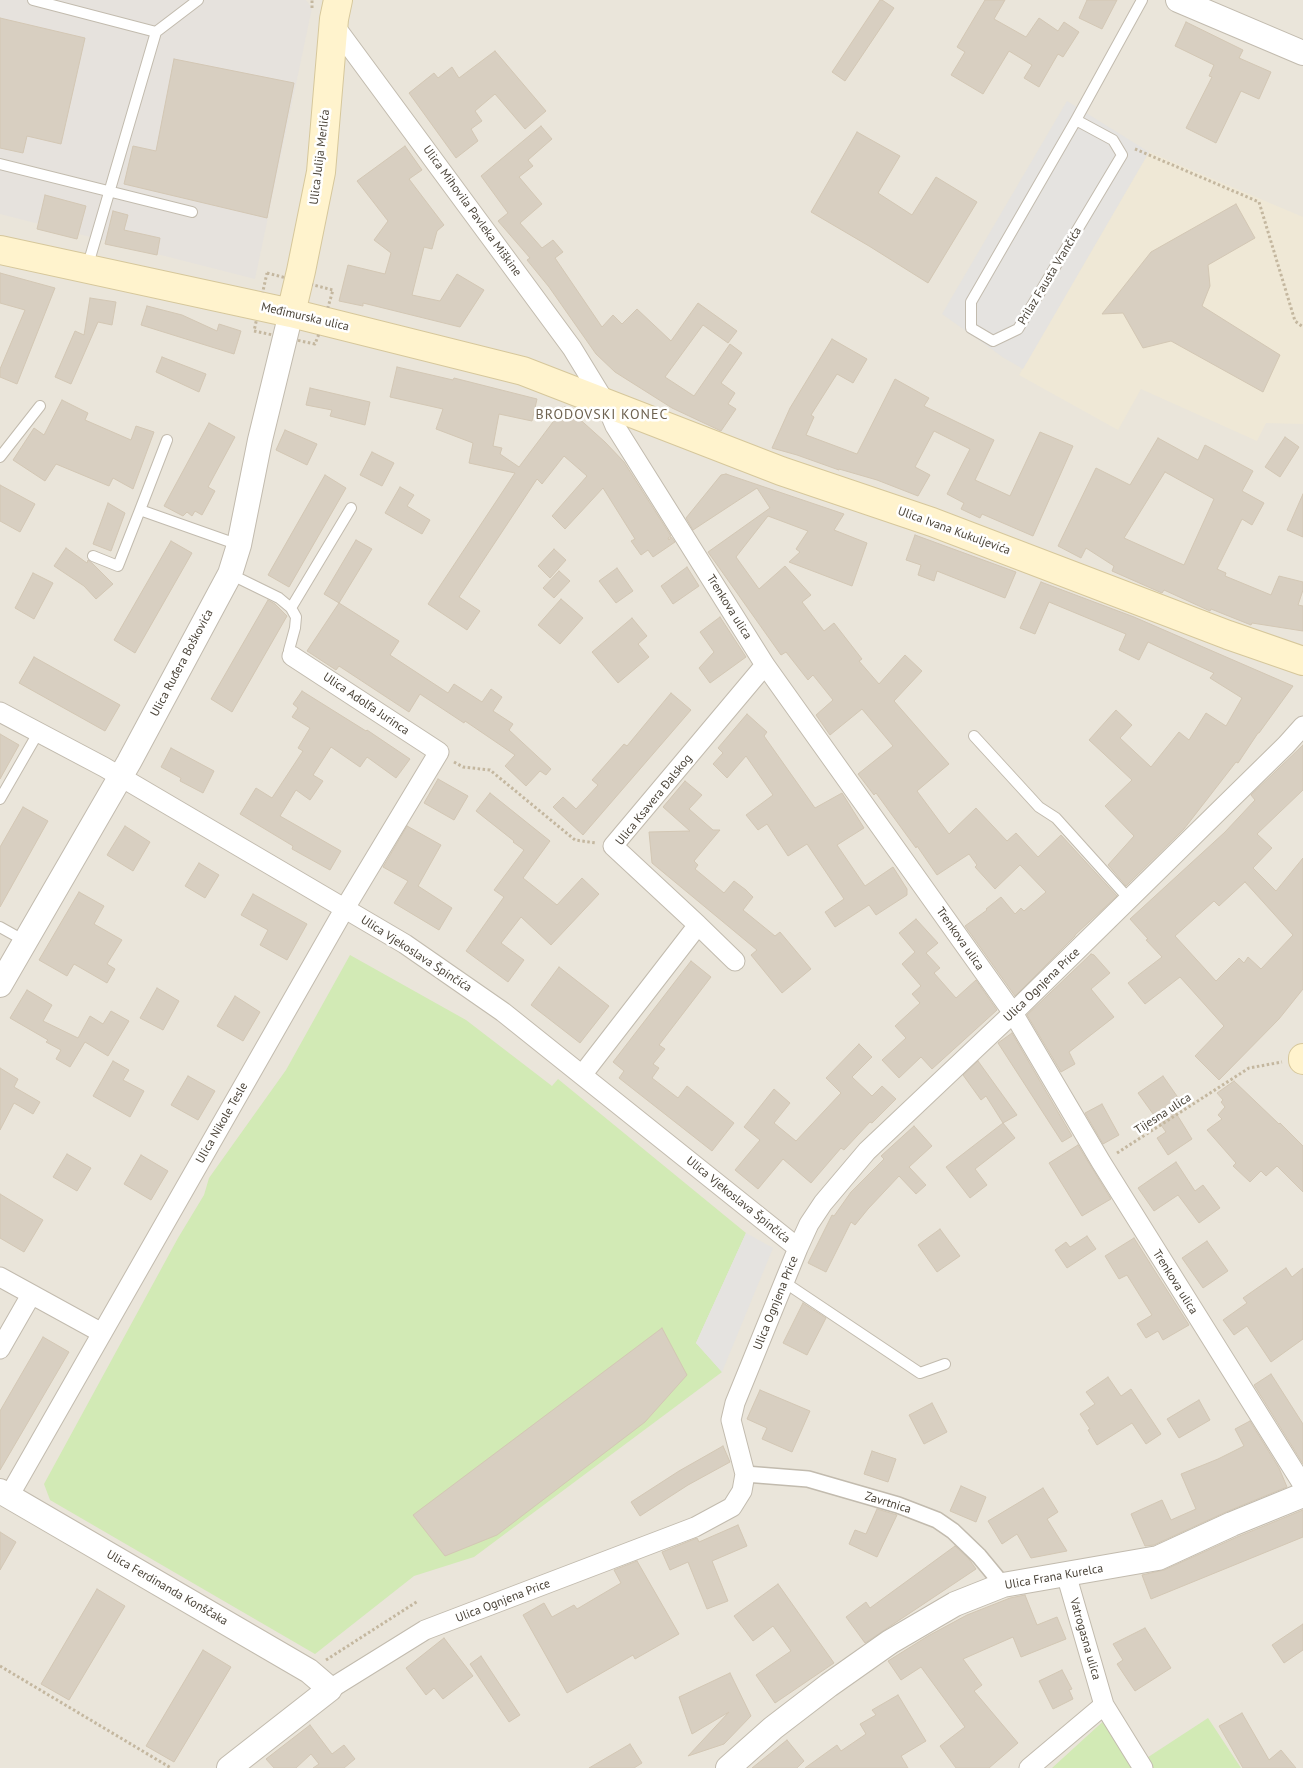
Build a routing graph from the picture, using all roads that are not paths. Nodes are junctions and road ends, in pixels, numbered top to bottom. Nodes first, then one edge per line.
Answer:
1 (33, 0) edge
2 (198, 0) edge
3 (1142, 0) edge
4 (1178, 0) edge
5 (336, 12) edge
6 (156, 32) junction
7 (1302, 50) edge
8 (1076, 120) junction
9 (0, 164) edge
10 (109, 191) junction
11 (192, 212) dead end
12 (0, 250) edge
13 (87, 269) junction
14 (291, 313) junction
15 (605, 402) junction
16 (40, 406) dead end
17 (166, 440) dead end
18 (0, 457) edge
19 (351, 508) dead end
20 (140, 510) junction
21 (239, 545) junction
22 (93, 556) dead end
23 (230, 574) junction
24 (290, 608) junction
25 (292, 656) joint
26 (1303, 661) edge
27 (765, 665) junction
28 (0, 712) edge
29 (1303, 726) edge
30 (38, 733) junction
31 (974, 736) dead end
32 (439, 752) joint
33 (120, 776) junction
34 (0, 799) edge
35 (1129, 900) junction
36 (345, 908) junction
37 (698, 925) junction
38 (0, 927) edge
39 (25, 941) junction
40 (735, 961) dead end
41 (0, 985) edge
42 (1013, 1013) junction
43 (582, 1075) junction
44 (798, 1248) junction
45 (0, 1277) edge
46 (784, 1282) junction
47 (31, 1295) junction
48 (102, 1334) junction
49 (0, 1349) edge
50 (945, 1364) dead end
51 (745, 1474) junction
52 (1303, 1485) edge
53 (5, 1493) edge
54 (1303, 1495) edge
55 (1066, 1574) junction
56 (1003, 1585) junction
57 (330, 1690) junction
58 (1104, 1705) junction
59 (229, 1768) edge
60 (728, 1768) edge
61 (1029, 1768) edge
62 (1143, 1768) edge

1 - 6 lane
2 - 6 lane
3 - 8 lane, Prilaz Fausta Vrančića
4 - 7 street
5 - 14 main road, Ulica Julija Merlića
5 - 15 street, Ulica Mihovila Pavleka Miškine
6 - 10 lane
8 - 8 lane, Prilaz Fausta Vrančića
9 - 10 lane
10 - 11 lane
10 - 13 lane
12 - 13 main road, Međimurska ulica
13 - 14 main road, Međimurska ulica
14 - 15 main road, Međimurska ulica
14 - 21 street, Ulica Ruđera Boškovića
15 - 26 main road, Ulica Ivana Kukuljevića
15 - 27 street, Trenkova ulica
16 - 18 lane
17 - 20 lane
19 - 24 lane
20 - 21 lane
20 - 22 lane
21 - 23 street, Ulica Ruđera Boškovića
23 - 24 lane
23 - 33 street, Ulica Ruđera Boškovića
24 - 25 lane
25 - 32 street, Ulica Adolfa Jurinca
27 - 37 street, Ulica Ksavera Đalskog
27 - 42 street, Trenkova ulica
28 - 30 street, Ulica Vjekoslava Špinčića
29 - 35 street, Ulica Ognjena Price
30 - 33 street, Ulica Vjekoslava Špinčića
30 - 34 lane
31 - 35 lane
32 - 36 street, Ulica Nikole Tesle
33 - 36 street, Ulica Vjekoslava Špinčića
33 - 39 street, Ulica Ruđera Boškovića
35 - 42 street, Ulica Ognjena Price
36 - 43 street, Ulica Vjekoslava Špinčića
36 - 48 street, Ulica Nikole Tesle
37 - 40 street, Ulica Ksavera Đalskog
37 - 43 street
38 - 39 lane
39 - 41 street, Ulica Ruđera Boškovića
42 - 44 street, Ulica Ognjena Price
42 - 52 street, Trenkova ulica
43 - 44 street, Ulica Vjekoslava Špinčića
44 - 46 street, Ulica Ognjena Price
45 - 47 street
46 - 50 lane
46 - 51 street, Ulica Ognjena Price
47 - 48 street
47 - 49 street
48 - 53 street, Ulica Nikole Tesle
51 - 56 street, Zavrtnica
51 - 57 street, Ulica Ognjena Price
53 - 57 street, Ulica Ferdinanda Konščaka
54 - 55 street, Ulica Frana Kurelca
55 - 56 street, Ulica Frana Kurelca
55 - 58 street, Vatrogasna ulica
56 - 60 street, Ulica Frana Kurelca
57 - 59 street, Ulica Ognjena Price
58 - 61 street
58 - 62 street, Vatrogasna ulica

